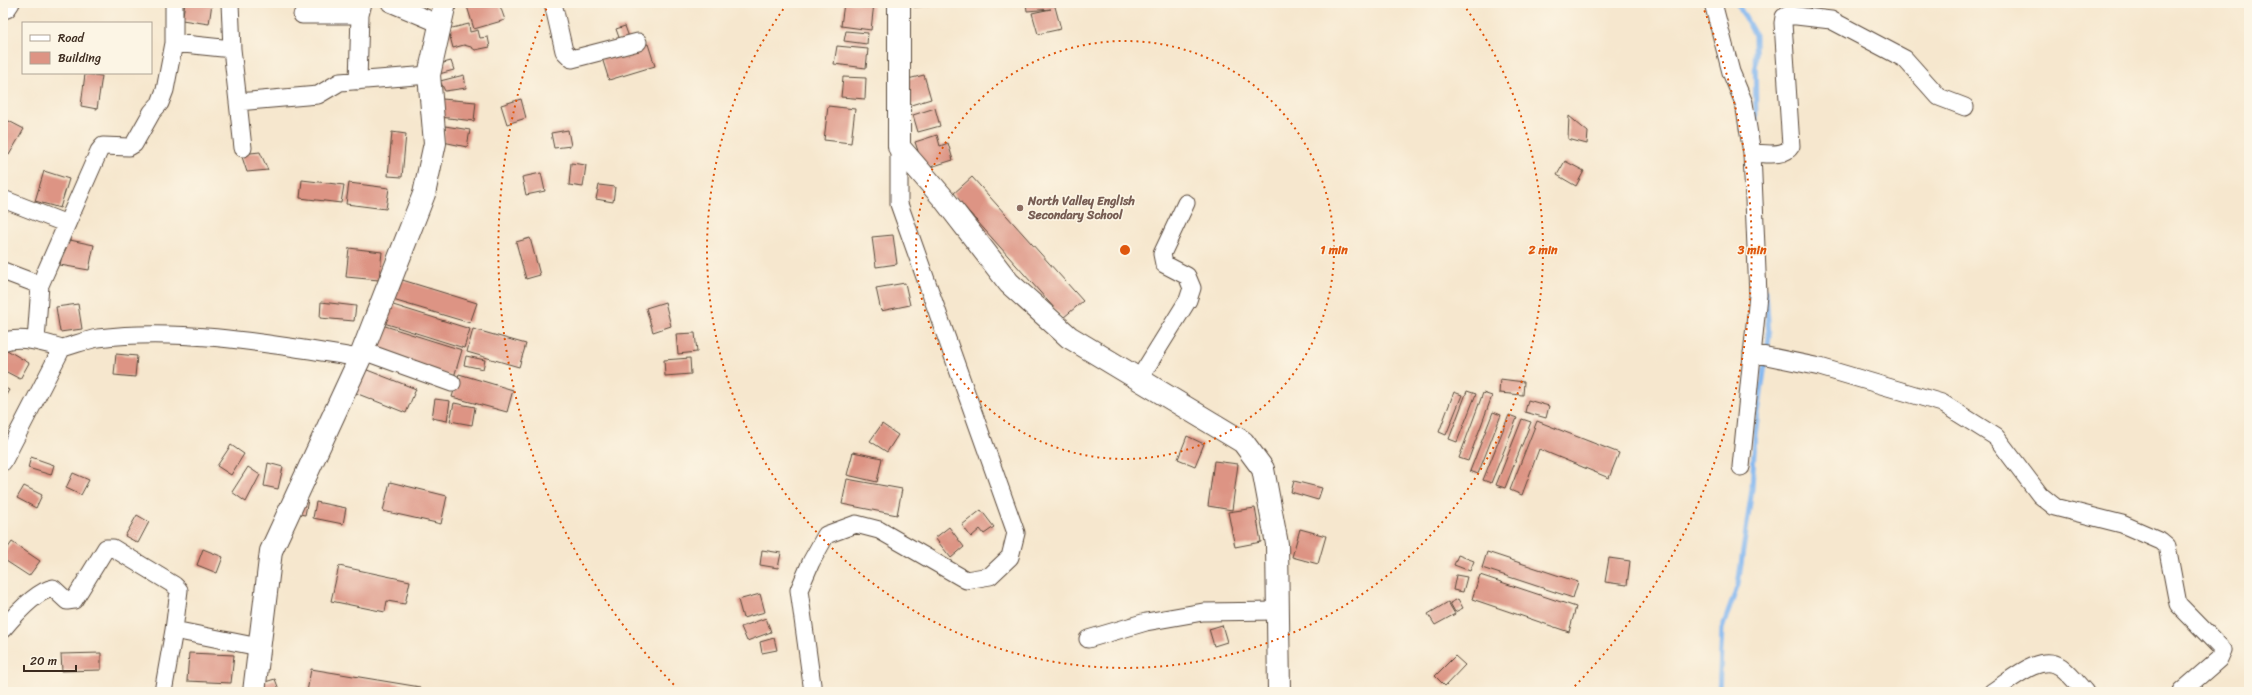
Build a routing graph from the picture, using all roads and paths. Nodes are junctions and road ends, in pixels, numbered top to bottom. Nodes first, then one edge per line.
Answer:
1 (11, 3) edge
2 (174, 3) edge
3 (230, 3) edge
4 (390, 3) edge
5 (446, 3) edge
6 (553, 3) edge
7 (899, 3) edge
8 (1713, 3) edge
9 (361, 9) edge
10 (3, 10) edge
11 (302, 15) dead end
12 (440, 24) junction
13 (638, 42) dead end
14 (174, 43) junction
15 (232, 49) junction
16 (429, 75) junction
17 (358, 81) junction
18 (238, 102) junction
19 (1965, 106) dead end
20 (900, 147) junction
21 (243, 148) dead end
22 (1752, 154) junction
23 (3, 199) edge
24 (1186, 203) dead end
25 (67, 224) junction
26 (3, 271) edge
27 (40, 285) junction
28 (36, 341) junction
29 (3, 342) edge
30 (62, 348) junction
31 (1752, 353) junction
32 (362, 355) junction
33 (1139, 379) junction
34 (452, 383) dead end
35 (3, 462) edge
36 (1741, 467) dead end
37 (1278, 611) junction
38 (3, 629) edge
39 (174, 630) junction
40 (1088, 639) dead end
41 (259, 647) junction
42 (163, 692) edge
43 (254, 692) edge
44 (812, 692) edge
45 (1279, 692) edge
46 (1992, 692) edge
47 (2085, 692) edge
48 (2182, 692) edge

1 - 10 street
2 - 14 street
3 - 15 street
4 - 12 street
5 - 12 street
6 - 13 street
7 - 20 street
8 - 22 street
9 - 11 street
9 - 17 street
12 - 16 street
14 - 15 street
14 - 25 street
15 - 18 street
16 - 17 street
16 - 32 street
17 - 18 street
18 - 21 street
19 - 22 street
20 - 33 street
20 - 44 street
22 - 31 street
23 - 25 street
24 - 33 street
25 - 27 street
26 - 27 street
27 - 28 street
28 - 29 street
28 - 30 street
30 - 32 street
30 - 35 street
31 - 36 street
31 - 48 street
32 - 34 street
32 - 41 street
33 - 37 street
37 - 40 street
37 - 45 street
38 - 39 street
39 - 41 street
39 - 42 street
41 - 43 street
46 - 47 street

